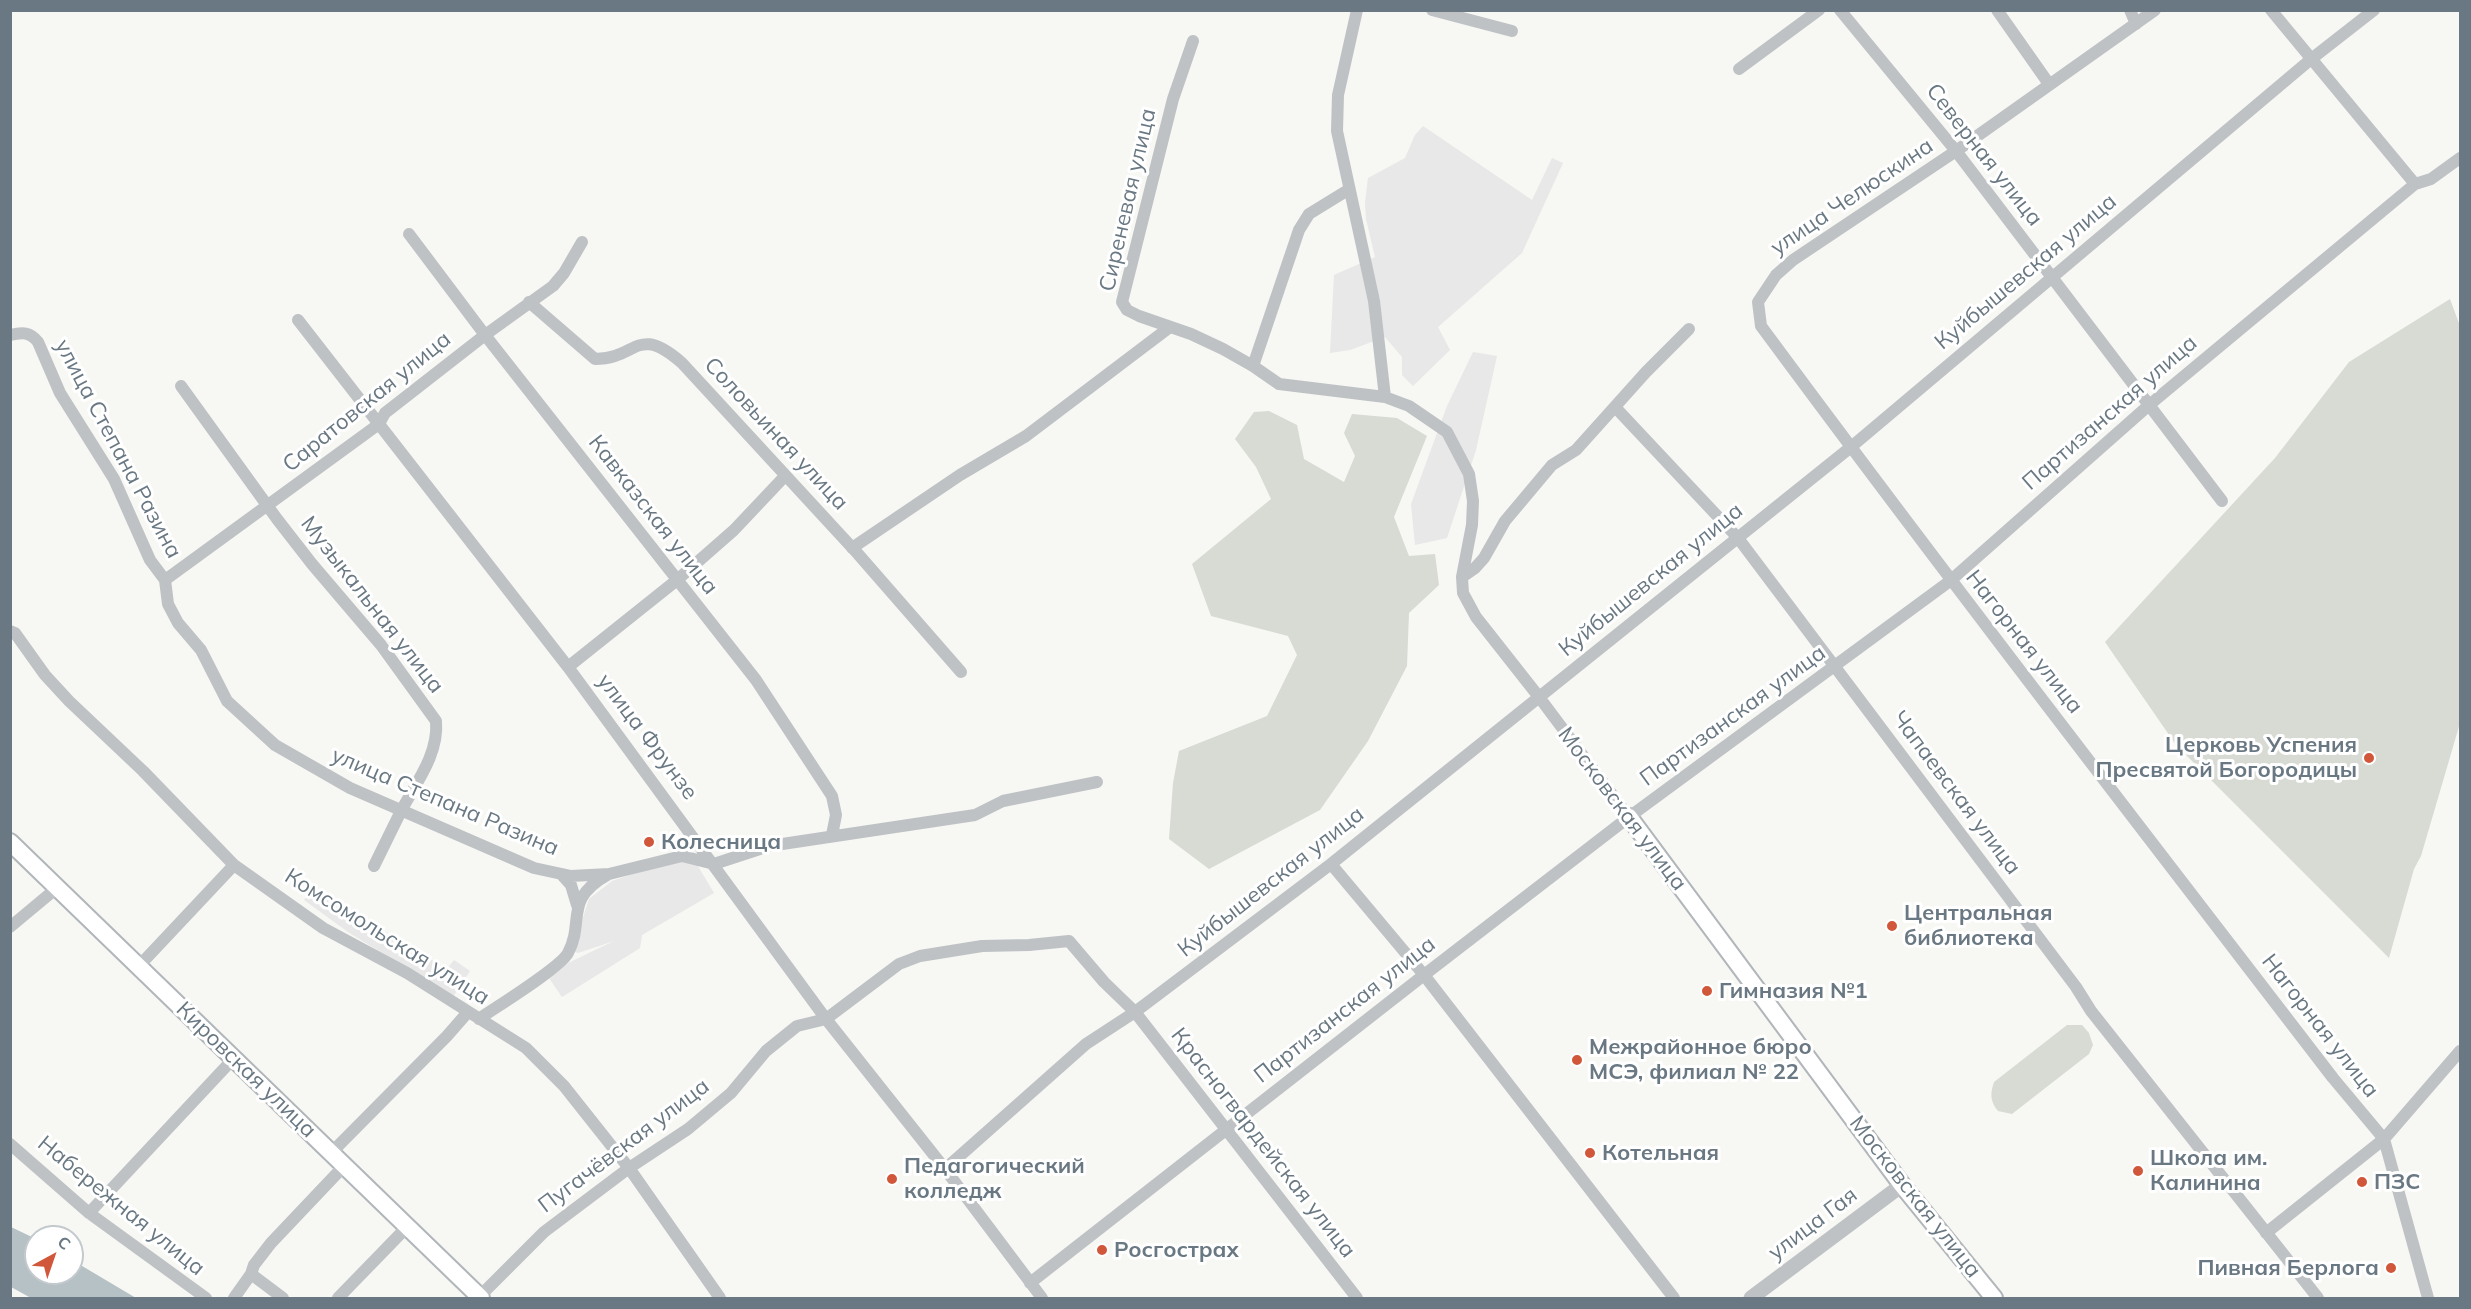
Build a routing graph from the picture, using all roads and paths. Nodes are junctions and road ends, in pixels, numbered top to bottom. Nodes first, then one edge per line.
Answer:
1 (1357, 10) edge
2 (1432, 10) edge
3 (1819, 10) edge
4 (1840, 10) edge
5 (1997, 10) edge
6 (2130, 10) edge
7 (2155, 10) edge
8 (2271, 10) edge
9 (2374, 10) edge
10 (2136, 24) junction
11 (1512, 32) dead end
12 (1193, 41) dead end
13 (2310, 60) junction
14 (1739, 69) dead end
15 (2049, 84) junction
16 (1956, 151) junction
17 (2460, 158) edge
18 (2415, 184) junction
19 (1348, 190) junction
20 (409, 234) dead end
21 (582, 242) dead end
22 (2053, 277) junction
23 (529, 302) junction
24 (1758, 302) joint
25 (298, 320) dead end
26 (1170, 327) junction
27 (1689, 329) dead end
28 (10, 335) edge
29 (485, 335) junction
30 (1253, 366) junction
31 (1279, 384) joint
32 (180, 386) dead end
33 (1385, 397) junction
34 (2148, 406) junction
35 (1615, 407) junction
36 (379, 424) junction
37 (1851, 447) junction
38 (785, 476) junction
39 (2222, 501) dead end
40 (268, 506) junction
41 (1737, 538) junction
42 (852, 548) junction
43 (1462, 577) junction
44 (165, 580) junction
45 (677, 580) junction
46 (1950, 581) junction
47 (10, 619) edge
48 (13, 632) edge
49 (568, 667) junction
50 (1835, 668) junction
51 (961, 672) dead end
52 (1539, 697) junction
53 (1097, 782) dead end
54 (402, 809) junction
55 (1629, 818) junction
56 (832, 835) junction
57 (10, 842) edge
58 (714, 864) junction
59 (1331, 864) junction
60 (234, 865) junction
61 (374, 866) dead end
62 (609, 874) junction
63 (562, 875) junction
64 (58, 887) junction
65 (577, 905) junction
66 (10, 927) edge
67 (139, 966) junction
68 (1424, 975) junction
69 (468, 1012) junction
70 (1135, 1012) junction
71 (479, 1018) junction
72 (826, 1019) junction
73 (2460, 1051) edge
74 (234, 1059) junction
75 (1226, 1131) junction
76 (2384, 1139) junction
77 (10, 1144) edge
78 (331, 1153) junction
79 (2368, 1153) junction
80 (344, 1166) junction
81 (2391, 1167) junction
82 (629, 1168) junction
83 (945, 1169) junction
84 (1902, 1185) junction
85 (89, 1213) junction
86 (407, 1227) junction
87 (2266, 1233) junction
88 (251, 1274) junction
89 (1030, 1283) junction
90 (480, 1298) edge
91 (206, 1299) edge
92 (234, 1299) edge
93 (284, 1299) edge
94 (338, 1299) edge
95 (720, 1299) edge
96 (1042, 1299) edge
97 (1357, 1299) edge
98 (1674, 1299) edge
99 (1751, 1299) edge
100 (1994, 1299) edge
101 (2318, 1299) edge
102 (2428, 1299) edge

1 - 19 street
2 - 11 street
3 - 14 street
4 - 16 street, Северная улица
5 - 15 street
6 - 10 street
7 - 10 street, улица Челюскина
8 - 13 street
9 - 13 street, Куйбышевская улица
10 - 15 street, улица Челюскина
12 - 26 street, Сиреневая улица
13 - 18 street
13 - 22 street, Куйбышевская улица
15 - 16 street, улица Челюскина
16 - 22 street, Северная улица
16 - 24 street, улица Челюскина
17 - 18 street, Партизанская улица
18 - 34 street, Партизанская улица
19 - 30 street
19 - 33 street
20 - 29 street, Кавказская улица
21 - 23 street, Саратовская улица
22 - 34 street, Северная улица
22 - 37 street, Куйбышевская улица
23 - 29 street, Саратовская улица
23 - 38 street, Соловьиная улица
24 - 37 street, Нагорная улица
25 - 36 street, улица Фрунзе
26 - 30 street, Сиреневая улица
26 - 42 street
27 - 35 street
28 - 44 street, улица Степана Разина
29 - 36 street, Саратовская улица
29 - 45 street, Кавказская улица
30 - 31 street, Сиреневая улица
31 - 33 street, Московская улица
32 - 40 street, Музыкальная улица
33 - 43 street, Московская улица
34 - 39 street, Северная улица
34 - 46 street, Партизанская улица
35 - 41 street, Чапаевская улица
35 - 43 street
36 - 40 street, Саратовская улица
36 - 49 street, улица Фрунзе
37 - 41 street, Куйбышевская улица
37 - 46 street, Нагорная улица
38 - 42 street, Соловьиная улица
38 - 45 street
40 - 44 street, Саратовская улица
40 - 54 street, Музыкальная улица
41 - 50 street, Чапаевская улица
41 - 52 street, Куйбышевская улица
42 - 51 street, Соловьиная улица
43 - 52 street, Московская улица
44 - 54 street, улица Степана Разина
45 - 49 street
45 - 56 street, Кавказская улица
46 - 50 street, Партизанская улица
46 - 76 street, Нагорная улица
47 - 48 street, Комсомольская улица
48 - 60 street, Комсомольская улица
49 - 58 street, улица Фрунзе
50 - 55 street, Партизанская улица
50 - 87 street, Чапаевская улица
52 - 55 street, Московская улица
52 - 59 street, Куйбышевская улица
53 - 56 street
54 - 61 street, Музыкальная улица
54 - 63 street, улица Степана Разина
55 - 68 street, Партизанская улица
55 - 84 main road, Московская улица
56 - 58 street
57 - 64 main road, Кировская улица
58 - 62 street, улица Степана Разина
58 - 72 street, улица Фрунзе
59 - 68 street
59 - 70 street, Куйбышевская улица
60 - 67 street
60 - 69 street, Комсомольская улица
62 - 63 street, улица Степана Разина
62 - 65 street
63 - 65 street
64 - 66 street
64 - 67 main road, Кировская улица
65 - 71 street
67 - 74 main road, Кировская улица
68 - 75 street, Партизанская улица
68 - 98 street
69 - 71 street, Комсомольская улица
69 - 78 street
70 - 72 street, Пугачёвская улица
70 - 75 street, Красногвардейская улица
70 - 83 street, Куйбышевская улица
71 - 82 street, Комсомольская улица
72 - 82 street, Пугачёвская улица
72 - 83 street, улица Фрунзе
73 - 76 street
74 - 78 main road, Кировская улица
74 - 85 street
75 - 89 street, Партизанская улица
75 - 97 street, Красногвардейская улица
76 - 79 street
76 - 81 street
77 - 85 street, Набережная улица
78 - 80 main road, Кировская улица
79 - 81 street
79 - 87 street
80 - 86 main road, Кировская улица
80 - 88 street
81 - 102 street
82 - 90 street, Пугачёвская улица
82 - 95 street, Комсомольская улица
83 - 89 street, улица Фрунзе
84 - 99 street, улица Гая
84 - 100 main road, Московская улица
85 - 91 street, Набережная улица
86 - 90 main road, Кировская улица
86 - 94 street
87 - 101 street, Чапаевская улица
88 - 92 street
88 - 93 street
89 - 96 street, улица Фрунзе

